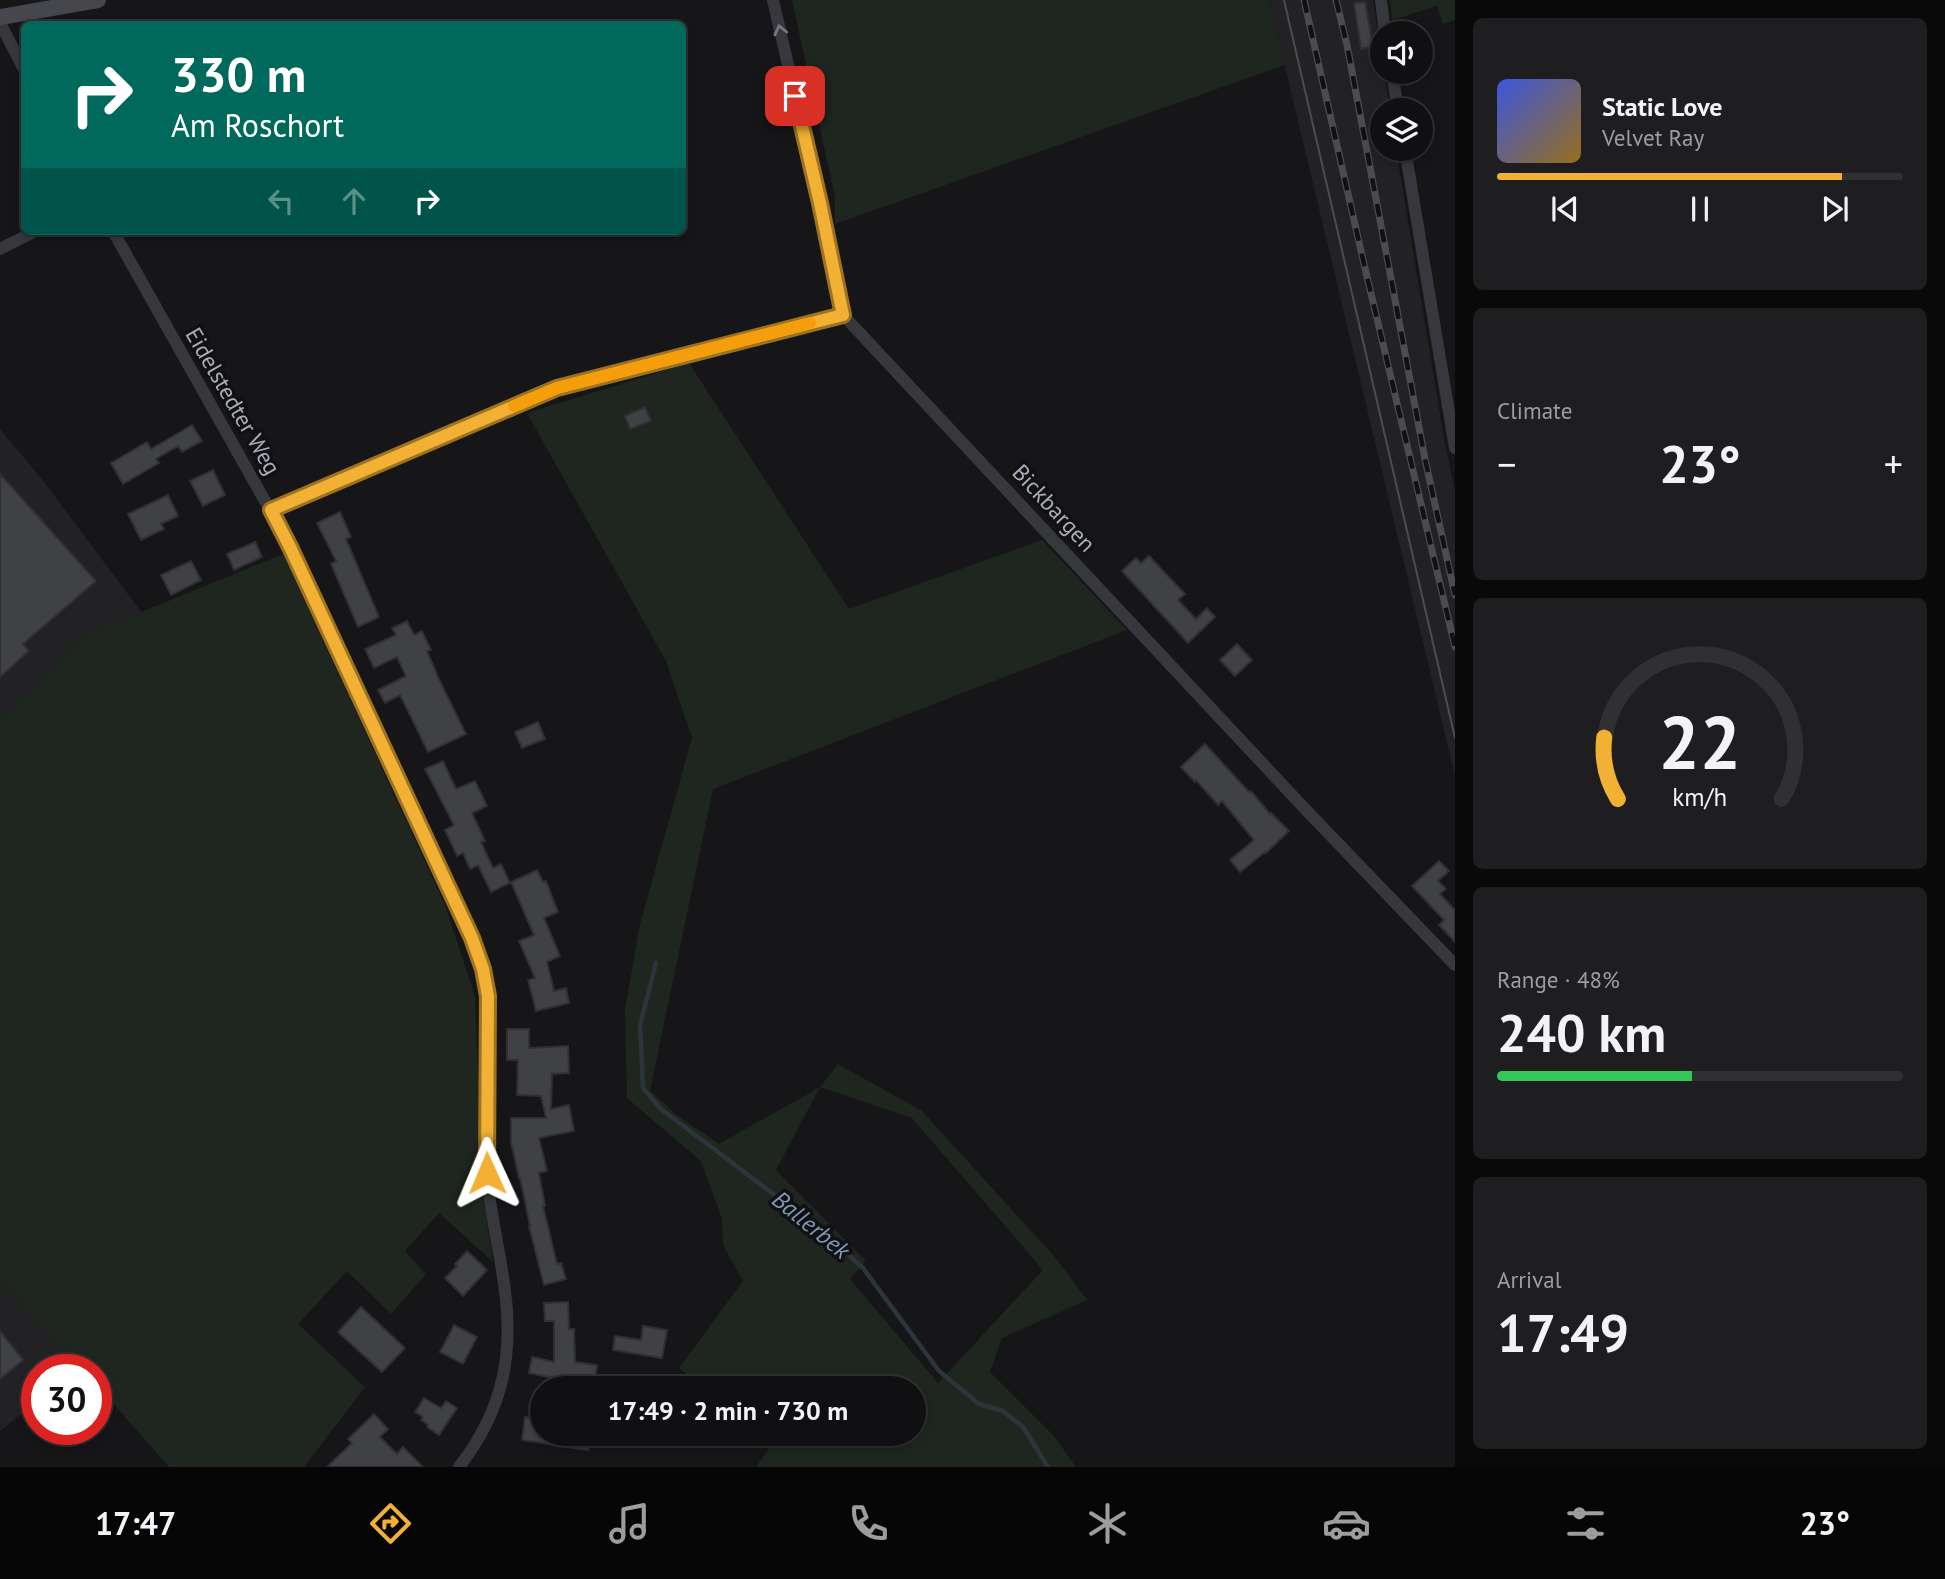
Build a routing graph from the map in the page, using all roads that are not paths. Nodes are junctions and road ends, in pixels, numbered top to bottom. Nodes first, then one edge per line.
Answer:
1 (98, 0) edge
2 (773, 0) edge
3 (1381, 0) edge
4 (0, 17) edge
5 (1384, 21) edge
6 (0, 23) edge
7 (21, 63) edge
8 (1407, 161) edge
9 (28, 235) edge
10 (115, 235) edge
11 (0, 249) edge
12 (843, 315) junction
13 (1455, 448) edge
14 (271, 510) junction
15 (1455, 965) edge
16 (459, 1467) edge

1 - 4 street
12 -> 2 street
3 - 5 street
6 - 7 street
8 - 13 street
9 - 11 street
10 - 14 street, Eidelstedter Weg
12 - 14 street
12 - 15 street, Bickbargen
14 - 16 street, Eidelstedter Weg

